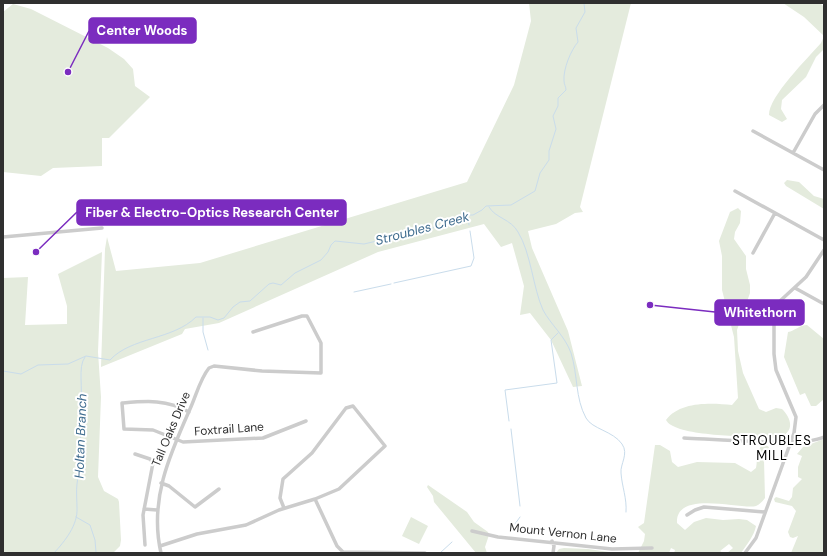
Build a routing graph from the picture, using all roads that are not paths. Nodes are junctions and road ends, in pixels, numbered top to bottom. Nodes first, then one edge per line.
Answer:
1 (824, 105) edge
2 (753, 131) dead end
3 (793, 153) junction
4 (824, 170) edge
5 (735, 191) dead end
6 (775, 213) junction
7 (102, 228) dead end
8 (3, 237) edge
9 (824, 240) edge
10 (824, 250) edge
11 (753, 253) dead end
12 (795, 288) junction
13 (824, 304) edge
14 (253, 332) dead end
15 (189, 412) junction
16 (306, 422) dead end
17 (824, 437) edge
18 (684, 438) dead end
19 (176, 440) junction
20 (790, 442) junction
21 (135, 454) dead end
22 (161, 483) junction
23 (219, 489) dead end
24 (315, 499) junction
25 (144, 508) junction
26 (284, 508) junction
27 (157, 510) junction
28 (765, 512) junction
29 (687, 515) dead end
30 (472, 531) dead end
31 (552, 542) junction
32 (145, 545) dead end
33 (160, 546) junction
34 (652, 548) dead end
35 (161, 553) edge
36 (424, 553) edge
37 (553, 553) edge
38 (745, 553) edge

1 - 3 street
2 - 3 street
3 - 4 street
5 - 6 street
6 - 9 street
6 - 11 street
7 - 8 street
10 - 12 street
12 - 13 street
12 - 20 street
14 - 15 street, Tall Oaks Drive
15 - 19 street, Tall Oaks Drive
15 - 19 street, Foxtrail Lane
16 - 19 street, Foxtrail Lane
17 - 20 street
18 - 20 street
19 - 22 street, Tall Oaks Drive
20 - 28 street
21 - 25 street
22 - 23 street
22 - 27 street, Tall Oaks Drive
24 - 26 street
24 - 26 street
24 - 36 street
25 - 27 street
25 - 32 street
26 - 33 street
27 - 33 street, Tall Oaks Drive
28 - 29 street
28 - 38 street
30 - 31 street, Mount Vernon Lane
31 - 34 street, Mount Vernon Lane
31 - 37 street
33 - 35 street, Tall Oaks Drive

